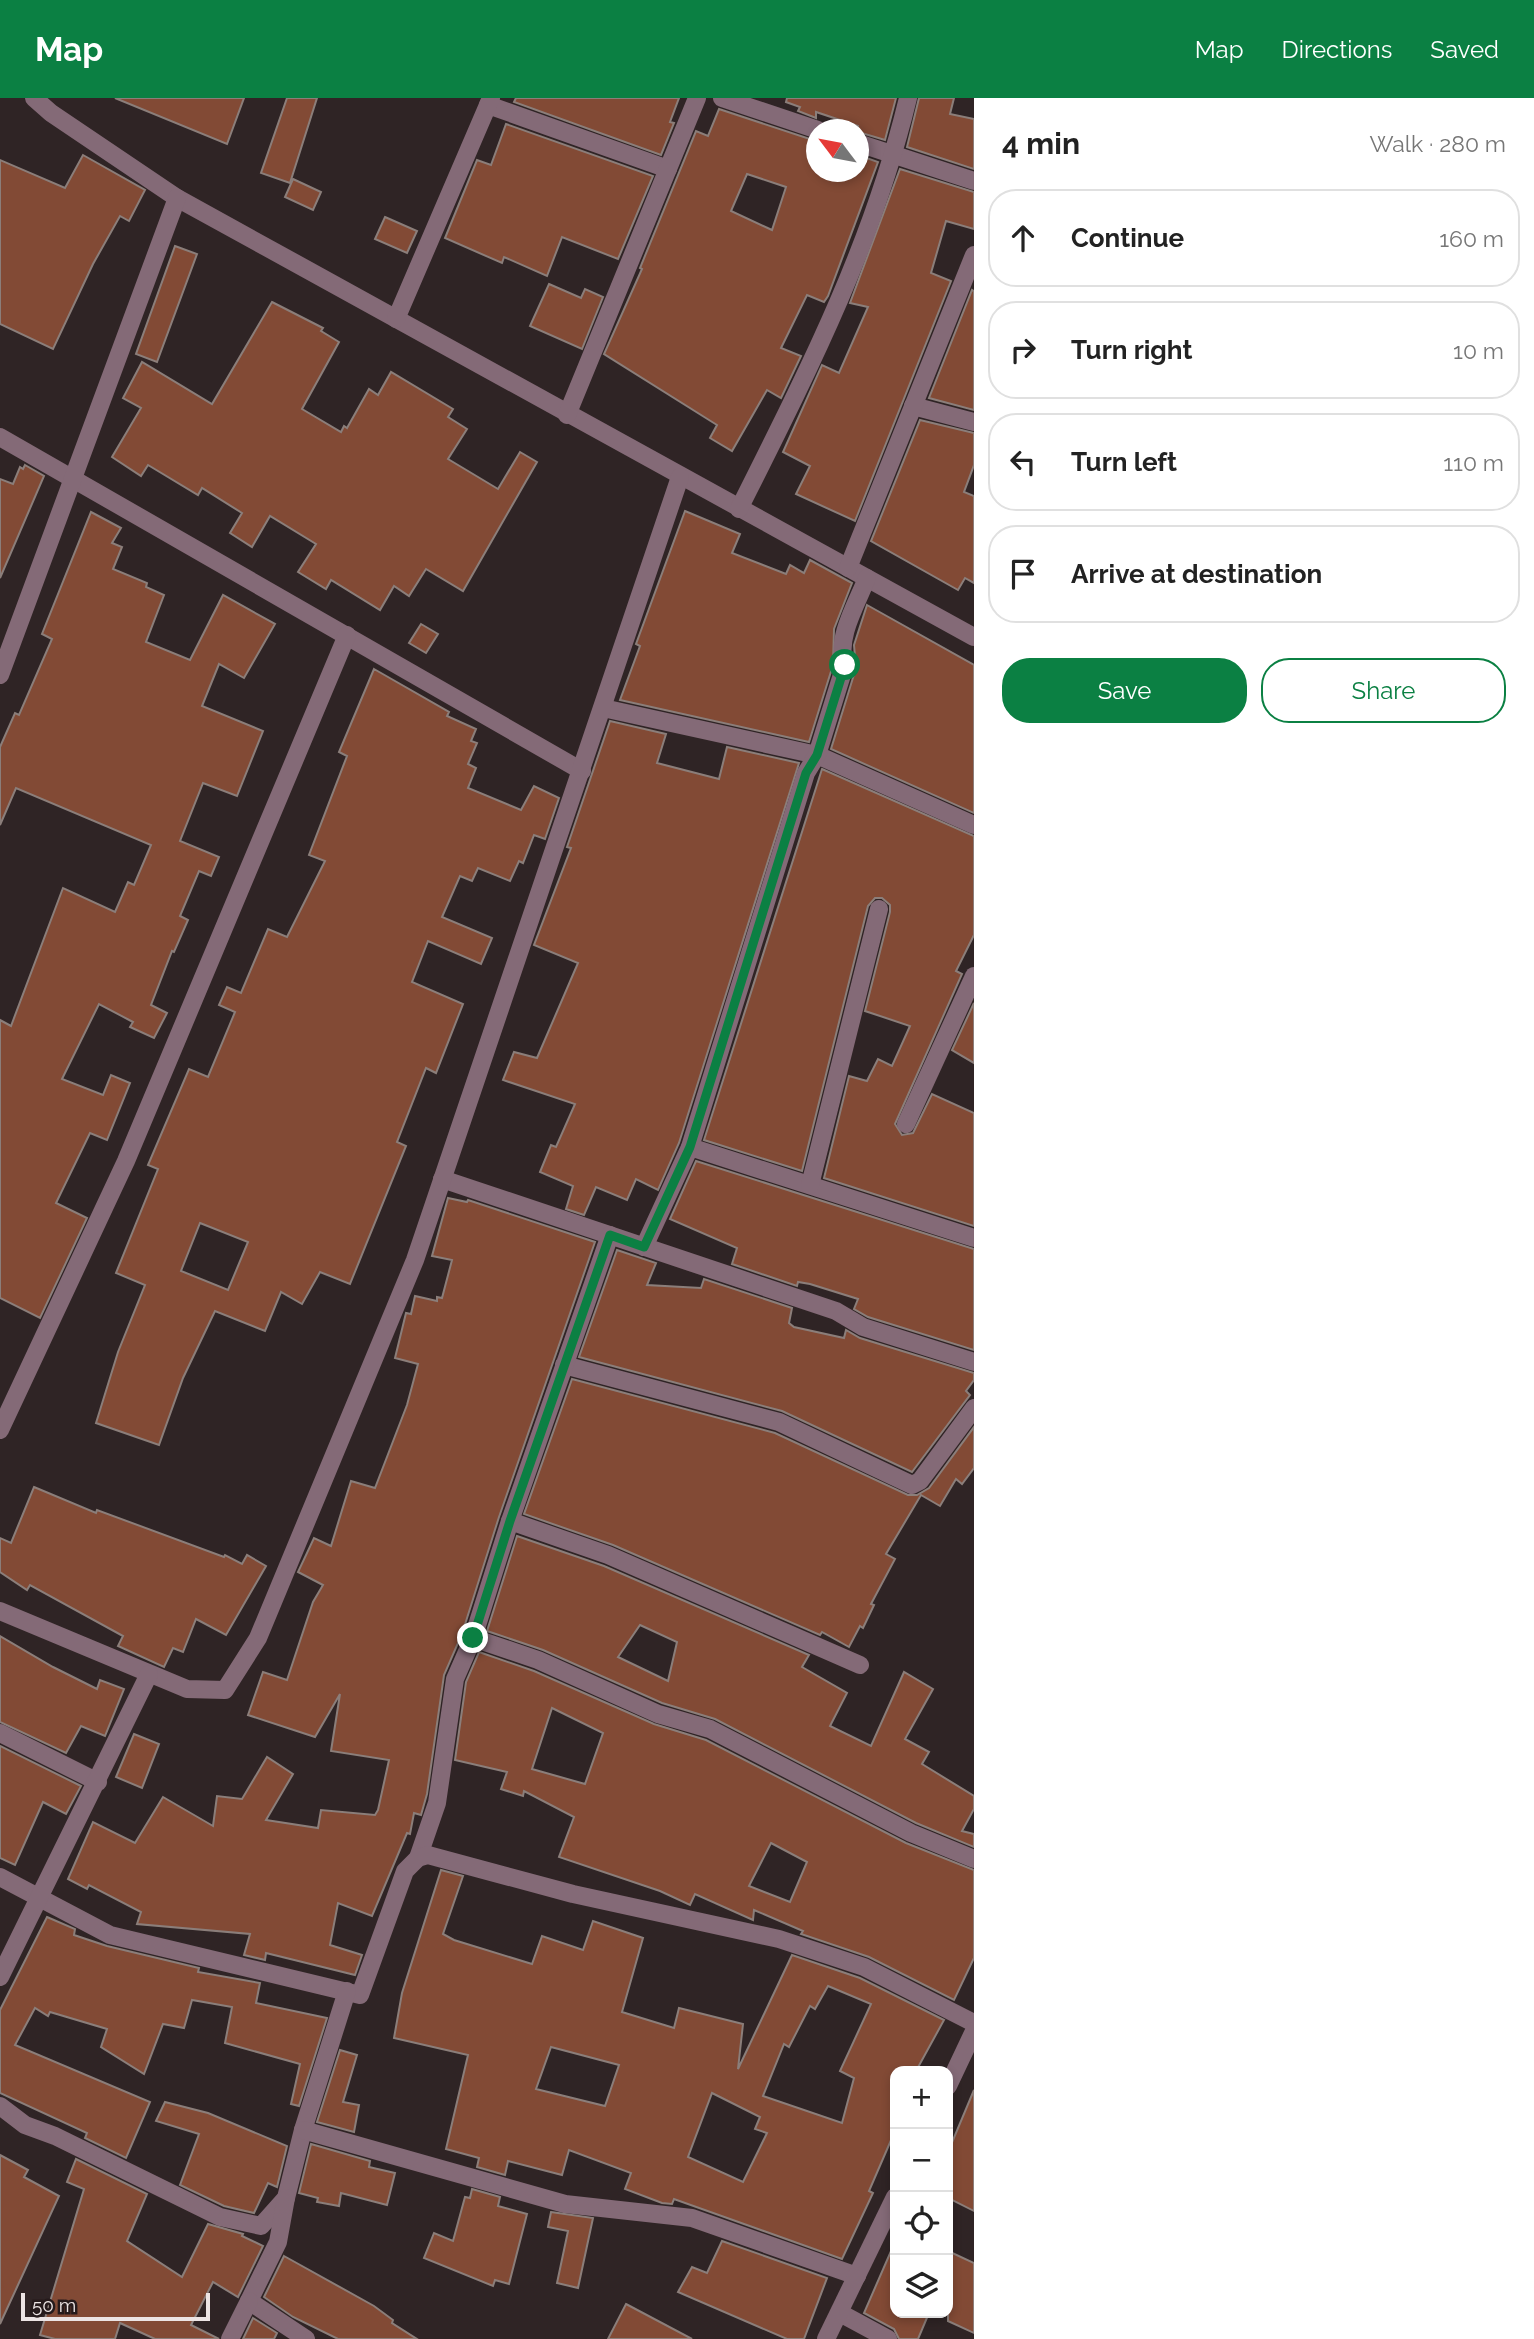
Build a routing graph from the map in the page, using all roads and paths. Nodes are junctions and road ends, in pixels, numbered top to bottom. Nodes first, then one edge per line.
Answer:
1 (34, 98) edge
2 (697, 98) edge
3 (722, 98) edge
4 (908, 98) edge
5 (489, 101) edge
6 (806, 126) edge
7 (869, 146) edge
8 (894, 155) junction
9 (668, 169) junction
10 (974, 181) edge
11 (177, 198) junction
12 (974, 255) edge
13 (396, 319) junction
14 (913, 406) junction
15 (567, 415) junction
16 (974, 422) edge
17 (0, 437) edge
18 (74, 476) junction
19 (680, 477) junction
20 (739, 509) junction
21 (848, 568) junction
22 (867, 578) junction
23 (347, 635) junction
24 (974, 636) edge
25 (0, 675) edge
26 (603, 708) junction
27 (817, 755) junction
28 (582, 771) junction
29 (974, 825) edge
30 (879, 909) dead end
31 (974, 976) edge
32 (906, 1124) dead end
33 (690, 1147) junction
34 (442, 1179) junction
35 (810, 1185) junction
36 (610, 1235) junction
37 (974, 1238) edge
38 (644, 1247) junction
39 (974, 1362) edge
40 (564, 1365) junction
41 (974, 1408) edge
42 (0, 1430) edge
43 (510, 1521) junction
44 (0, 1611) edge
45 (473, 1638) junction
46 (860, 1665) dead end
47 (149, 1674) junction
48 (0, 1733) edge
49 (98, 1782) junction
50 (418, 1858) junction
51 (974, 1859) edge
52 (0, 1877) edge
53 (41, 1896) junction
54 (0, 1977) edge
55 (347, 1991) junction
56 (974, 2023) edge
57 (974, 2031) edge
58 (953, 2075) edge
59 (0, 2106) edge
60 (303, 2130) junction
61 (286, 2198) junction
62 (890, 2207) edge
63 (857, 2276) junction
64 (249, 2301) junction
65 (840, 2312) junction
66 (230, 2339) edge
67 (306, 2339) edge
68 (826, 2339) edge
69 (888, 2339) edge

1 - 11 street
2 - 9 street
3 - 6 street
4 - 8 street
5 - 9 street
5 - 13 street
7 - 8 street
8 - 10 street
8 - 20 street
9 - 15 street
11 - 13 street
11 - 18 street
12 - 14 street
13 - 15 street
14 - 16 street
14 - 21 street
15 - 19 street
17 - 18 street
18 - 23 street
18 - 25 street
19 - 20 street
19 - 26 street
20 - 21 street
21 - 22 street
22 - 24 street
22 - 27 street
23 - 28 street
23 - 42 street
26 - 27 street
26 - 28 street
27 - 29 street
27 - 33 street
28 - 34 street
30 - 35 street
31 - 32 street
33 - 35 street
33 - 38 street
34 - 36 street
34 - 47 street
35 - 37 street
36 - 38 street
36 - 40 street
38 - 39 street
40 - 41 street
40 - 43 street
43 - 45 street
43 - 46 street
44 - 47 street
45 - 50 street
45 - 51 street
47 - 49 street
48 - 49 street
49 - 53 street
50 - 55 street
50 - 56 street
52 - 53 street
53 - 54 street
53 - 55 street
55 - 60 street
57 - 58 street
59 - 61 street
60 - 61 street
60 - 63 street
61 - 64 street
62 - 63 street
63 - 65 street
64 - 66 street
64 - 67 street
65 - 68 street
65 - 69 street

